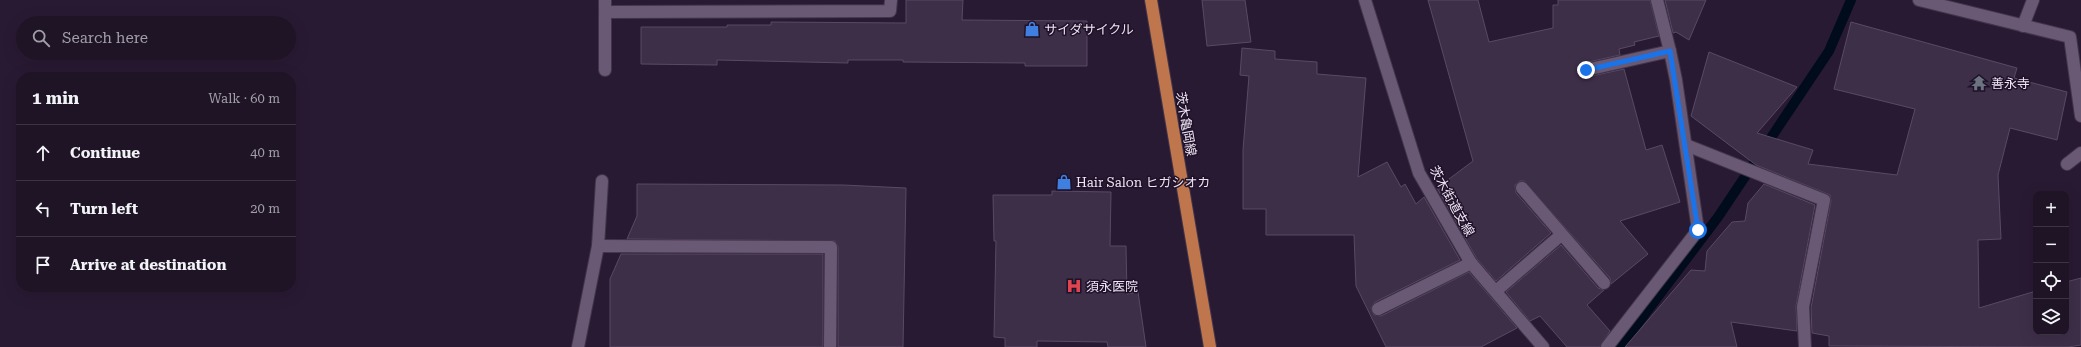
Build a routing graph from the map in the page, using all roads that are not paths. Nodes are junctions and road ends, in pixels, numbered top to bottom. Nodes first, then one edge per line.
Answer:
1 (891, 0) edge
2 (1151, 0) edge
3 (1365, 0) edge
4 (1657, 0) edge
5 (1919, 0) edge
6 (2033, 0) edge
7 (605, 6) edge
8 (2023, 26) junction
9 (1670, 51) junction
10 (605, 70) dead end
11 (1586, 70) dead end
12 (2081, 116) edge
13 (1686, 145) junction
14 (2081, 152) edge
15 (2067, 164) dead end
16 (602, 181) dead end
17 (1522, 188) dead end
18 (1561, 235) junction
19 (598, 246) junction
20 (1471, 263) junction
21 (1604, 283) dead end
22 (1496, 291) junction
23 (1378, 309) dead end
24 (578, 347) edge
25 (830, 347) edge
26 (1210, 347) edge
27 (1543, 347) edge
28 (1607, 347) edge
29 (1805, 347) edge

1 - 7 street
2 - 26 main road, 茨木亀岡線
3 - 20 street, 茨木街道支線
4 - 9 street
5 - 8 street
6 - 8 street
7 - 10 street
8 - 12 street
9 - 11 street
9 - 13 street
13 - 28 street
13 - 29 street
14 - 15 street
16 - 19 street
17 - 18 street
18 - 21 street
18 - 22 street
19 - 24 street
19 - 25 street
20 - 22 street, 茨木街道支線
20 - 23 street
22 - 27 street, 茨木街道支線

